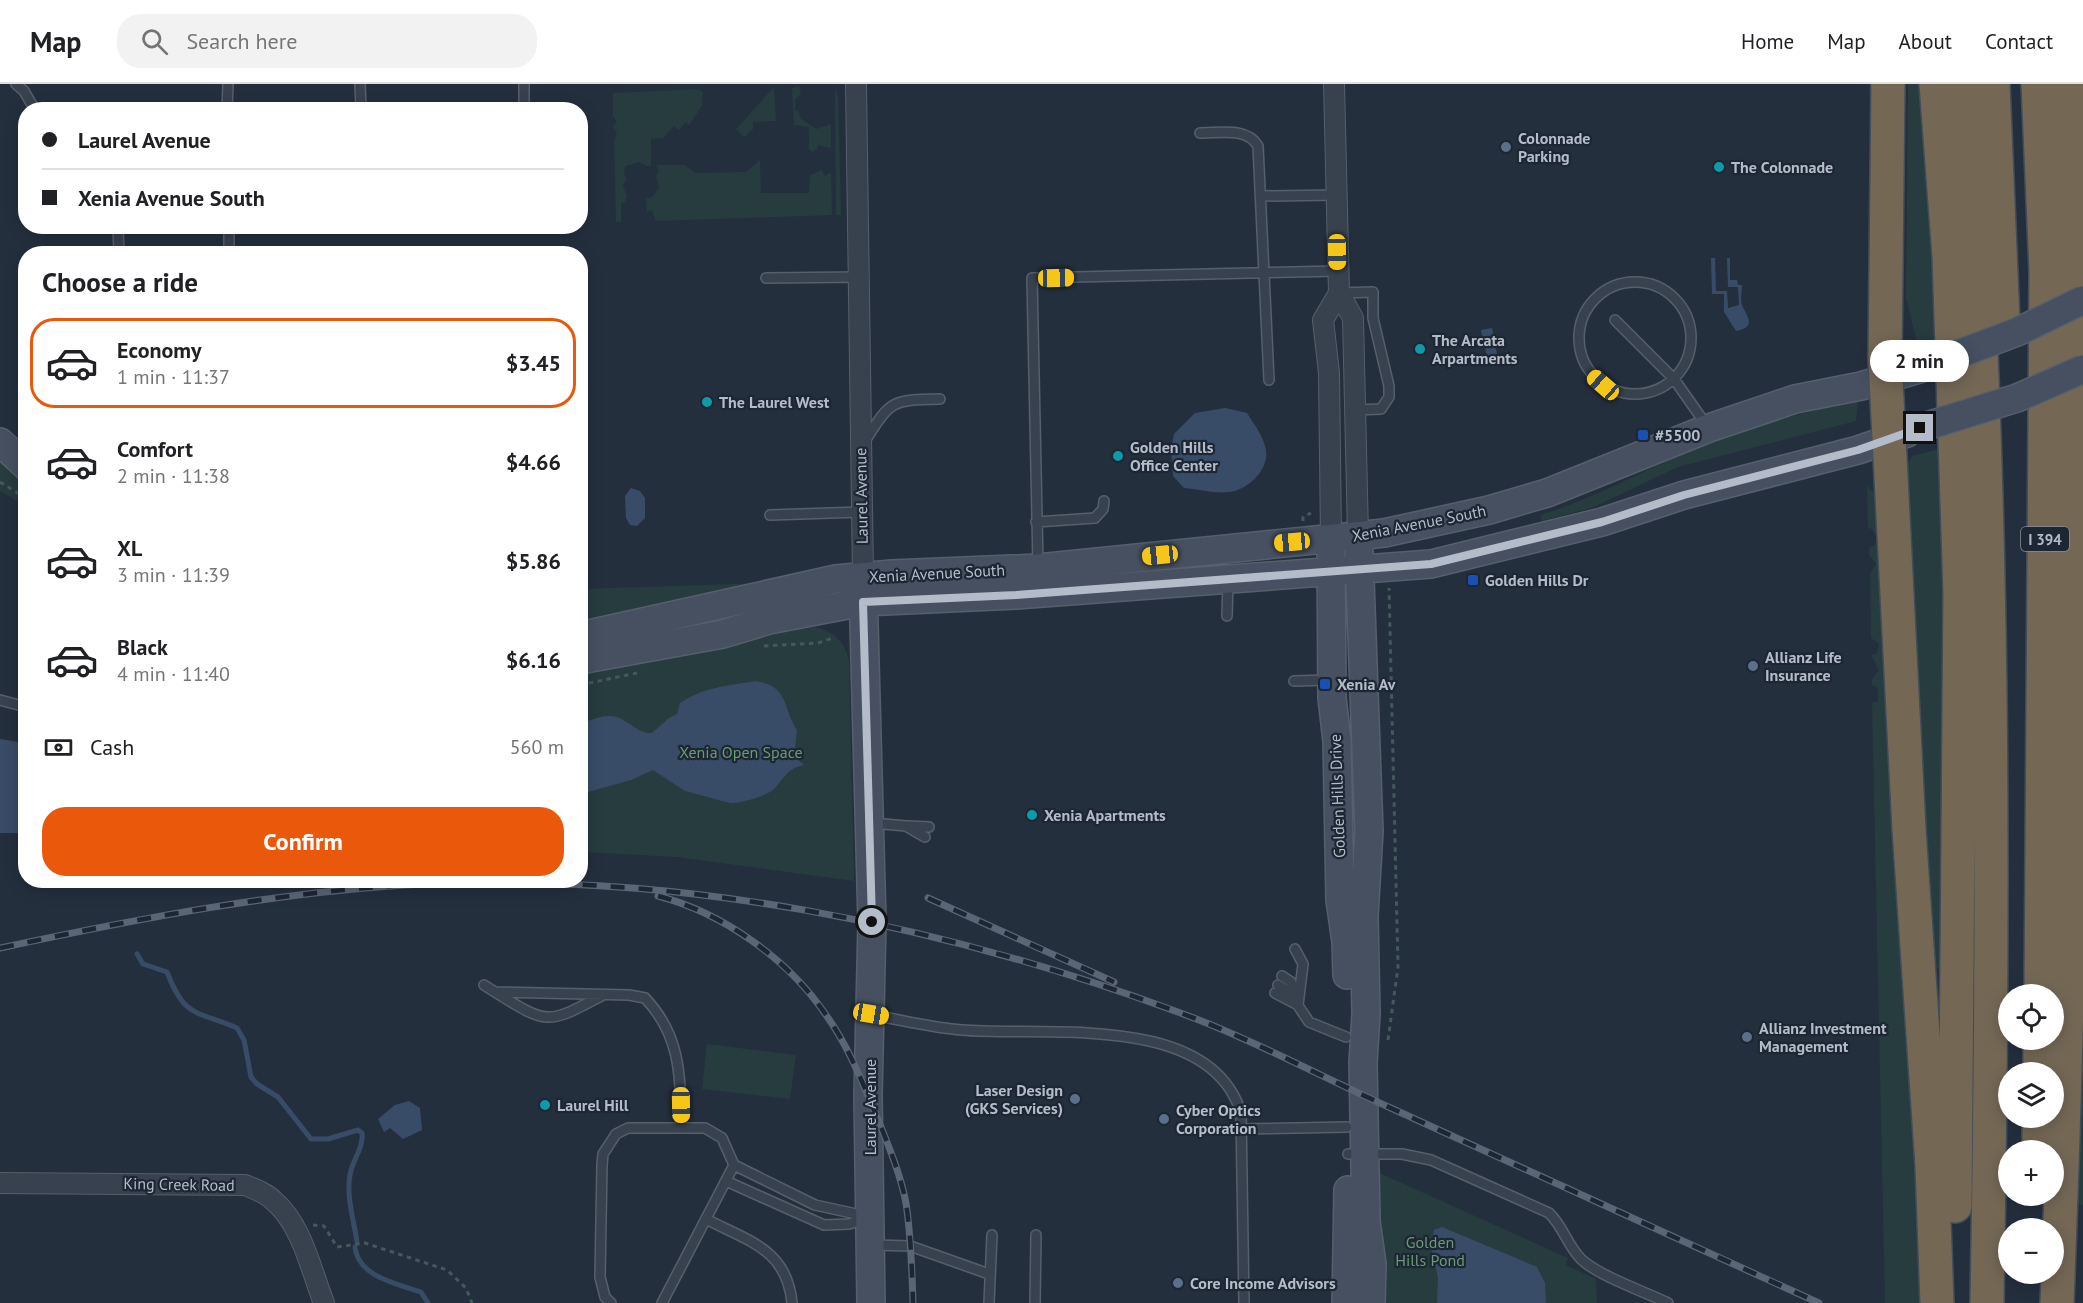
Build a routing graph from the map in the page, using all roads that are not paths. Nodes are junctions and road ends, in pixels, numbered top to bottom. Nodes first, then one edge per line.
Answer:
1 (16, 84) edge
2 (228, 84) edge
3 (360, 84) edge
4 (524, 84) edge
5 (855, 84) edge
6 (1334, 84) edge
7 (1888, 84) edge
8 (1936, 84) edge
9 (1966, 84) edge
10 (1993, 84) edge
11 (2038, 84) edge
12 (2071, 84) edge
13 (30, 102) edge
14 (227, 102) edge
15 (360, 102) edge
16 (524, 102) edge
17 (1200, 133) dead end
18 (1336, 195) junction
19 (1261, 196) junction
20 (1338, 271) junction
21 (1266, 272) junction
22 (859, 277) junction
23 (766, 278) dead end
24 (1339, 293) junction
25 (2083, 300) edge
26 (1615, 320) dead end
27 (2083, 369) edge
28 (1674, 379) junction
29 (1886, 379) junction
30 (1269, 380) dead end
31 (940, 399) dead end
32 (1355, 410) junction
33 (1708, 428) junction
34 (1888, 440) junction
35 (0, 442) edge
36 (861, 448) junction
37 (18, 459) edge
38 (1104, 501) dead end
39 (861, 512) junction
40 (770, 515) dead end
41 (1036, 522) junction
42 (1358, 535) junction
43 (1331, 538) junction
44 (1038, 568) junction
45 (1359, 569) junction
46 (1330, 570) junction
47 (1228, 578) junction
48 (863, 589) junction
49 (1227, 616) dead end
50 (588, 634) edge
51 (588, 659) edge
52 (1332, 680) junction
53 (1294, 681) dead end
54 (0, 700) edge
55 (18, 705) edge
56 (1991, 722) junction
57 (870, 823) junction
58 (906, 826) junction
59 (929, 827) dead end
60 (924, 837) dead end
61 (1294, 949) dead end
62 (2041, 984) edge
63 (484, 985) dead end
64 (1278, 985) dead end
65 (495, 992) junction
66 (603, 995) junction
67 (1298, 1005) junction
68 (871, 1014) junction
69 (1346, 1037) junction
70 (681, 1127) junction
71 (1347, 1127) junction
72 (1241, 1129) junction
73 (1356, 1154) junction
74 (734, 1165) junction
75 (726, 1181) junction
76 (0, 1183) edge
77 (870, 1217) junction
78 (706, 1219) junction
79 (992, 1235) dead end
80 (1036, 1235) dead end
81 (870, 1245) junction
82 (989, 1274) junction
83 (2038, 1284) edge
84 (324, 1303) edge
85 (611, 1303) edge
86 (662, 1303) edge
87 (792, 1303) edge
88 (871, 1303) edge
89 (989, 1303) edge
90 (1035, 1303) edge
91 (1244, 1303) edge
92 (1346, 1303) edge
93 (1371, 1303) edge
94 (1668, 1303) edge
95 (1937, 1303) edge
96 (1954, 1303) edge
97 (1987, 1303) edge
98 (2038, 1303) edge
99 (2057, 1303) edge

1 - 13 lane
2 - 14 lane
3 - 15 lane
4 - 16 lane
5 - 22 street, Laurel Avenue
6 - 18 street, Golden Hills Drive
7 - 29 highway
8 - 96 highway
9 - 56 highway
10 - 56 highway
11 - 62 highway, I 394
12 - 99 highway
17 - 19 lane
18 - 19 lane
18 - 20 street, Golden Hills Drive
19 - 21 lane
20 - 21 lane
20 - 24 street, Golden Hills Drive
21 - 30 lane
21 - 41 lane
22 - 23 lane
22 - 36 street, Laurel Avenue
24 - 32 street, Golden Hills Drive
24 - 32 lane
24 - 43 street, Golden Hills Drive
25 - 29 street, Xenia Avenue South, bridge
26 - 28 lane
27 - 34 street, Xenia Avenue South, bridge
28 - 28 lane
28 - 33 lane
29 - 33 street, Xenia Avenue South
29 - 34 highway
31 - 36 lane
32 - 42 street, Golden Hills Drive
33 - 42 street, Xenia Avenue South
34 - 45 street, Xenia Avenue South
34 - 95 highway
35 - 37 street
36 - 39 street, Laurel Avenue
38 - 41 lane
39 - 40 lane
39 - 48 street, Laurel Avenue
41 - 44 lane
42 - 43 street, Xenia Avenue South
42 - 45 street, Golden Hills Drive
43 - 44 street, Xenia Avenue South
43 - 46 street, Golden Hills Drive
44 - 48 street, Xenia Avenue South
45 - 46 street, Xenia Avenue South
45 - 73 street, Golden Hills Drive
46 - 47 street, Xenia Avenue South
46 - 52 street, Golden Hills Drive
47 - 48 street, Xenia Avenue South
47 - 49 lane
48 - 50 street, Xenia Avenue South
48 - 51 street, Xenia Avenue South
48 - 57 street, Laurel Avenue
52 - 53 lane
52 - 69 street, Golden Hills Drive
54 - 55 lane
56 - 97 highway
57 - 58 lane
57 - 68 street, Laurel Avenue
58 - 59 lane
58 - 60 lane
61 - 67 lane
63 - 65 lane
64 - 67 lane
65 - 66 lane
65 - 66 lane
66 - 70 lane
67 - 69 lane
68 - 72 lane
68 - 77 street, Laurel Avenue
69 - 71 street, Golden Hills Drive
70 - 74 lane
70 - 85 lane
71 - 72 lane
71 - 73 street, Golden Hills Drive
72 - 91 lane
73 - 92 street, Golden Hills Drive
73 - 93 street, Golden Hills Drive
73 - 94 lane
74 - 75 lane
74 - 77 lane
75 - 77 lane
75 - 78 lane
76 - 84 street, King Creek Road
77 - 81 street, Laurel Avenue
78 - 86 lane
78 - 87 lane
79 - 82 lane
80 - 90 lane
81 - 82 lane
81 - 88 street, Laurel Avenue
82 - 89 lane
83 - 98 highway

